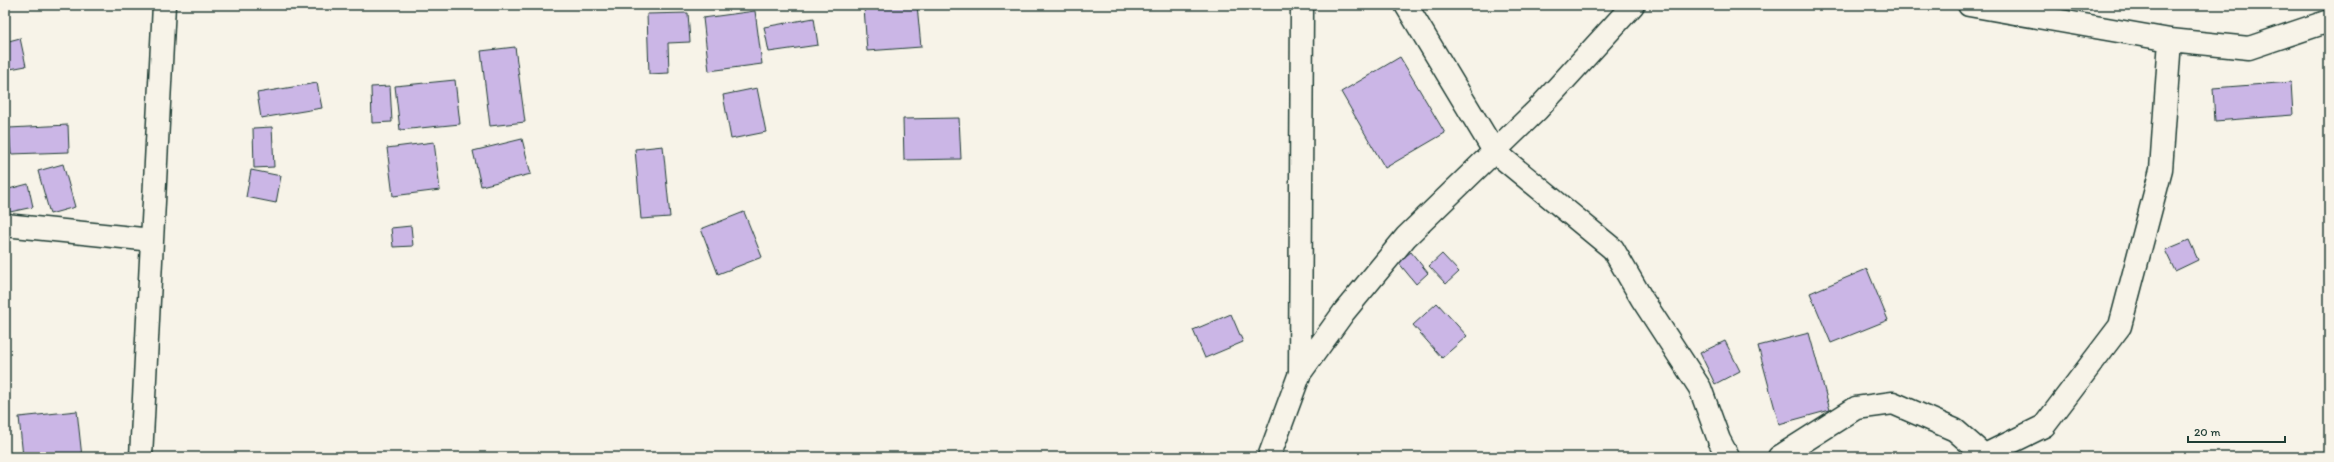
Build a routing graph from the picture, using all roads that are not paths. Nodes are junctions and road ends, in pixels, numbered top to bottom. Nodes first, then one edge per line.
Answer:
1 (164, 5) edge
2 (1302, 5) edge
3 (1406, 5) edge
4 (1633, 5) edge
5 (1969, 5) edge
6 (2329, 21) edge
7 (2170, 40) junction
8 (1494, 151) junction
9 (5, 225) edge
10 (152, 240) junction
11 (1300, 373) junction
12 (1986, 456) edge
13 (141, 457) edge
14 (1269, 457) edge
15 (1728, 457) edge
16 (1779, 457) edge

1 - 10 street
2 - 11 street
3 - 8 street
4 - 8 street
5 - 7 street
6 - 7 street
7 - 12 street
8 - 11 street
8 - 15 street
9 - 10 street
10 - 13 street
11 - 14 street
12 - 16 street

